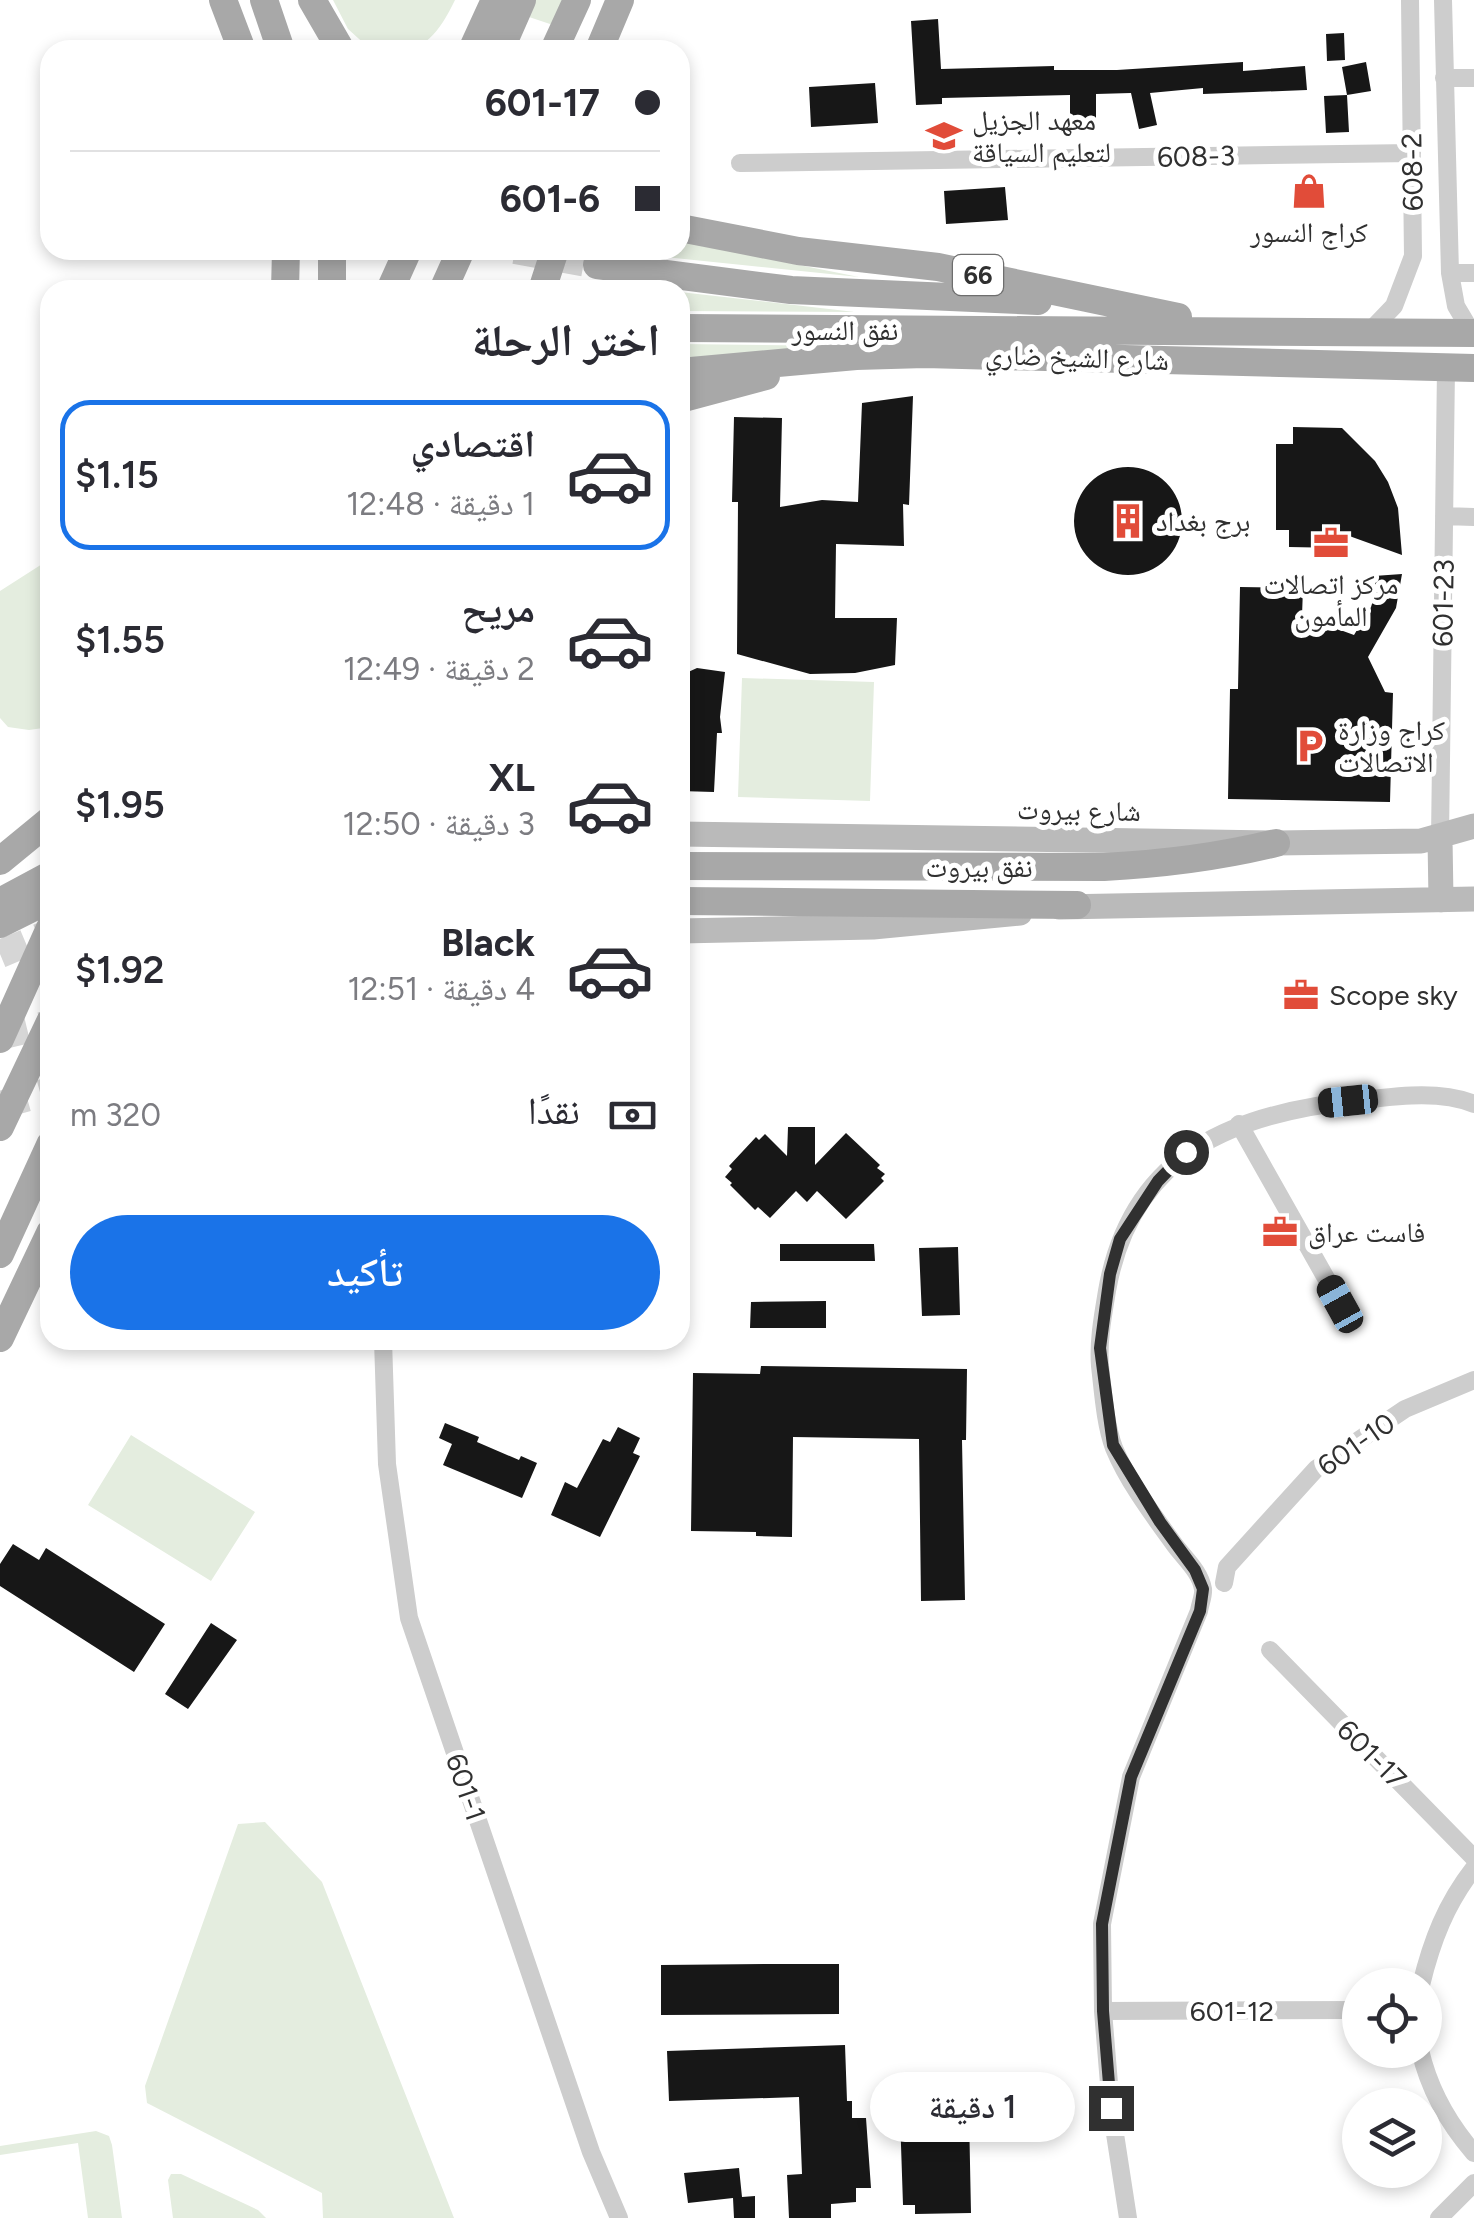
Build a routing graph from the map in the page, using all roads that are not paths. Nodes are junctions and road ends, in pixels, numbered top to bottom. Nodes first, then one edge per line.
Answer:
1 (224, 0) edge
2 (264, 0) edge
3 (300, 0) edge
4 (312, 0) edge
5 (522, 0) edge
6 (577, 0) edge
7 (620, 0) edge
8 (1410, 0) edge
9 (1443, 0) edge
10 (492, 8) edge
11 (238, 40) edge
12 (278, 40) edge
13 (314, 40) edge
14 (335, 40) edge
15 (463, 40) edge
16 (477, 40) edge
17 (483, 40) edge
18 (504, 40) edge
19 (559, 40) edge
20 (603, 40) edge
21 (1444, 78) junction
22 (1474, 78) edge
23 (1411, 101) junction
24 (1445, 102) junction
25 (1412, 153) junction
26 (740, 163) dead end
27 (690, 230) edge
28 (596, 265) tunnel mouth
29 (1450, 273) junction
30 (1474, 273) edge
31 (1118, 307) junction
32 (690, 328) edge
33 (1274, 330) junction
34 (1010, 331) joint
35 (1370, 331) junction
36 (1473, 333) edge
37 (856, 356) junction
38 (1460, 368) edge
39 (690, 371) edge
40 (690, 397) edge
41 (1444, 516) junction
42 (1474, 517) edge
43 (1474, 826) edge
44 (40, 828) edge
45 (690, 834) edge
46 (1440, 838) junction
47 (1276, 842) junction
48 (0, 862) edge
49 (690, 866) edge
50 (40, 880) edge
51 (1442, 900) junction
52 (1474, 900) edge
53 (0, 902) edge
54 (690, 902) edge
55 (40, 904) edge
56 (1077, 904) junction
57 (0, 924) edge
58 (690, 931) edge
59 (40, 950) edge
60 (40, 974) edge
61 (5, 1029) edge
62 (40, 1043) edge
63 (1474, 1104) edge
64 (1239, 1124) junction
65 (0, 1127) edge
66 (40, 1166) edge
67 (0, 1254) edge
68 (40, 1254) edge
69 (1340, 1304) dead end
70 (0, 1338) edge
71 (383, 1350) edge
72 (1474, 1380) edge
73 (1224, 1584) dead end
74 (1270, 1650) dead end
75 (1474, 1858) edge
76 (1474, 1868) edge
77 (1426, 1968) edge
78 (1342, 2010) edge
79 (1103, 2011) junction
80 (1425, 2068) edge
81 (1474, 2152) edge
82 (1474, 2184) edge
83 (619, 2218) edge
84 (1128, 2218) edge
85 (1439, 2218) edge

1 - 11 main road
2 - 12 main road
3 - 13 main road
4 - 14 main road
5 - 18 main road
6 - 19 main road
7 - 20 main road
8 - 23 street, 608-2
9 - 21 street, 608-2
10 - 15 main road
10 - 16 main road
10 - 17 main road
21 - 22 street
21 - 24 street, 608-2
23 - 24 street
23 - 25 street, 608-2
24 - 29 street, 608-2
25 - 26 street, 608-3
25 - 35 street, 608-2
27 - 31 main road, شارع الشيخ ضاري / 66
28 - 31 main road
29 - 30 street
29 - 36 street, 608-2
31 - 33 main road, شارع الشيخ ضاري / 66
32 - 34 main road, نفق النسور
33 - 34 main road, شارع الشيخ ضاري / 66
33 - 35 main road, شارع الشيخ ضاري / 66
35 - 36 main road, شارع الشيخ ضاري / 66
37 - 38 main road, شارع الشيخ ضاري
37 - 39 main road, شارع الشيخ ضاري
37 - 40 main road
38 - 41 street, 601-23
41 - 42 street
41 - 46 street, 601-23
43 - 46 main road, شارع بيروت
44 - 48 main road
45 - 47 main road, شارع بيروت
46 - 47 main road, شارع بيروت
46 - 51 main road
47 - 49 main road, نفق بيروت
50 - 53 main road
51 - 52 main road
51 - 56 main road
54 - 56 main road, نفق بيروت
55 - 57 main road
56 - 58 main road
59 - 61 main road
60 - 61 main road
62 - 65 main road, bridge
63 - 64 street
64 - 69 street
64 - 79 street
66 - 67 main road
68 - 70 main road
71 - 83 street, 601-1
72 - 73 street, 601-10
74 - 75 street, 601-17
76 - 77 street
78 - 79 street, 601-12
79 - 84 street
80 - 81 street
82 - 85 street

